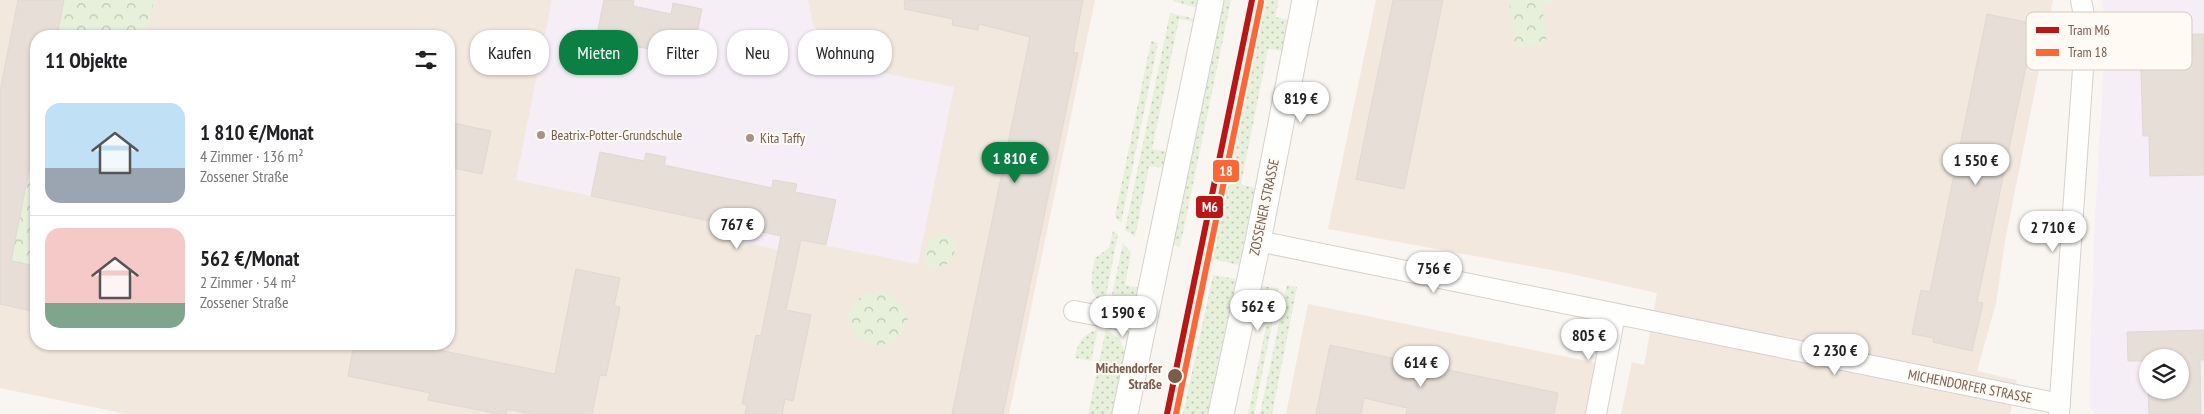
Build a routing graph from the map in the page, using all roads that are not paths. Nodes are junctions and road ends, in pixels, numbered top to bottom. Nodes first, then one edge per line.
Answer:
1 (1210, 0) edge
2 (1306, 0) edge
3 (2083, 70) edge
4 (1258, 241) junction
5 (1074, 311) dead end
6 (1616, 315) junction
7 (1143, 324) junction
8 (2060, 409) edge
9 (1125, 414) edge
10 (1221, 414) edge
11 (1596, 414) edge

1 - 7 street
2 - 4 street, ZOSSENER STRASSE
3 - 8 street
4 - 6 street, MICHENDORFER STRASSE
4 - 10 street, ZOSSENER STRASSE
5 - 7 street
6 - 8 street, MICHENDORFER STRASSE
6 - 11 street
7 - 9 street

